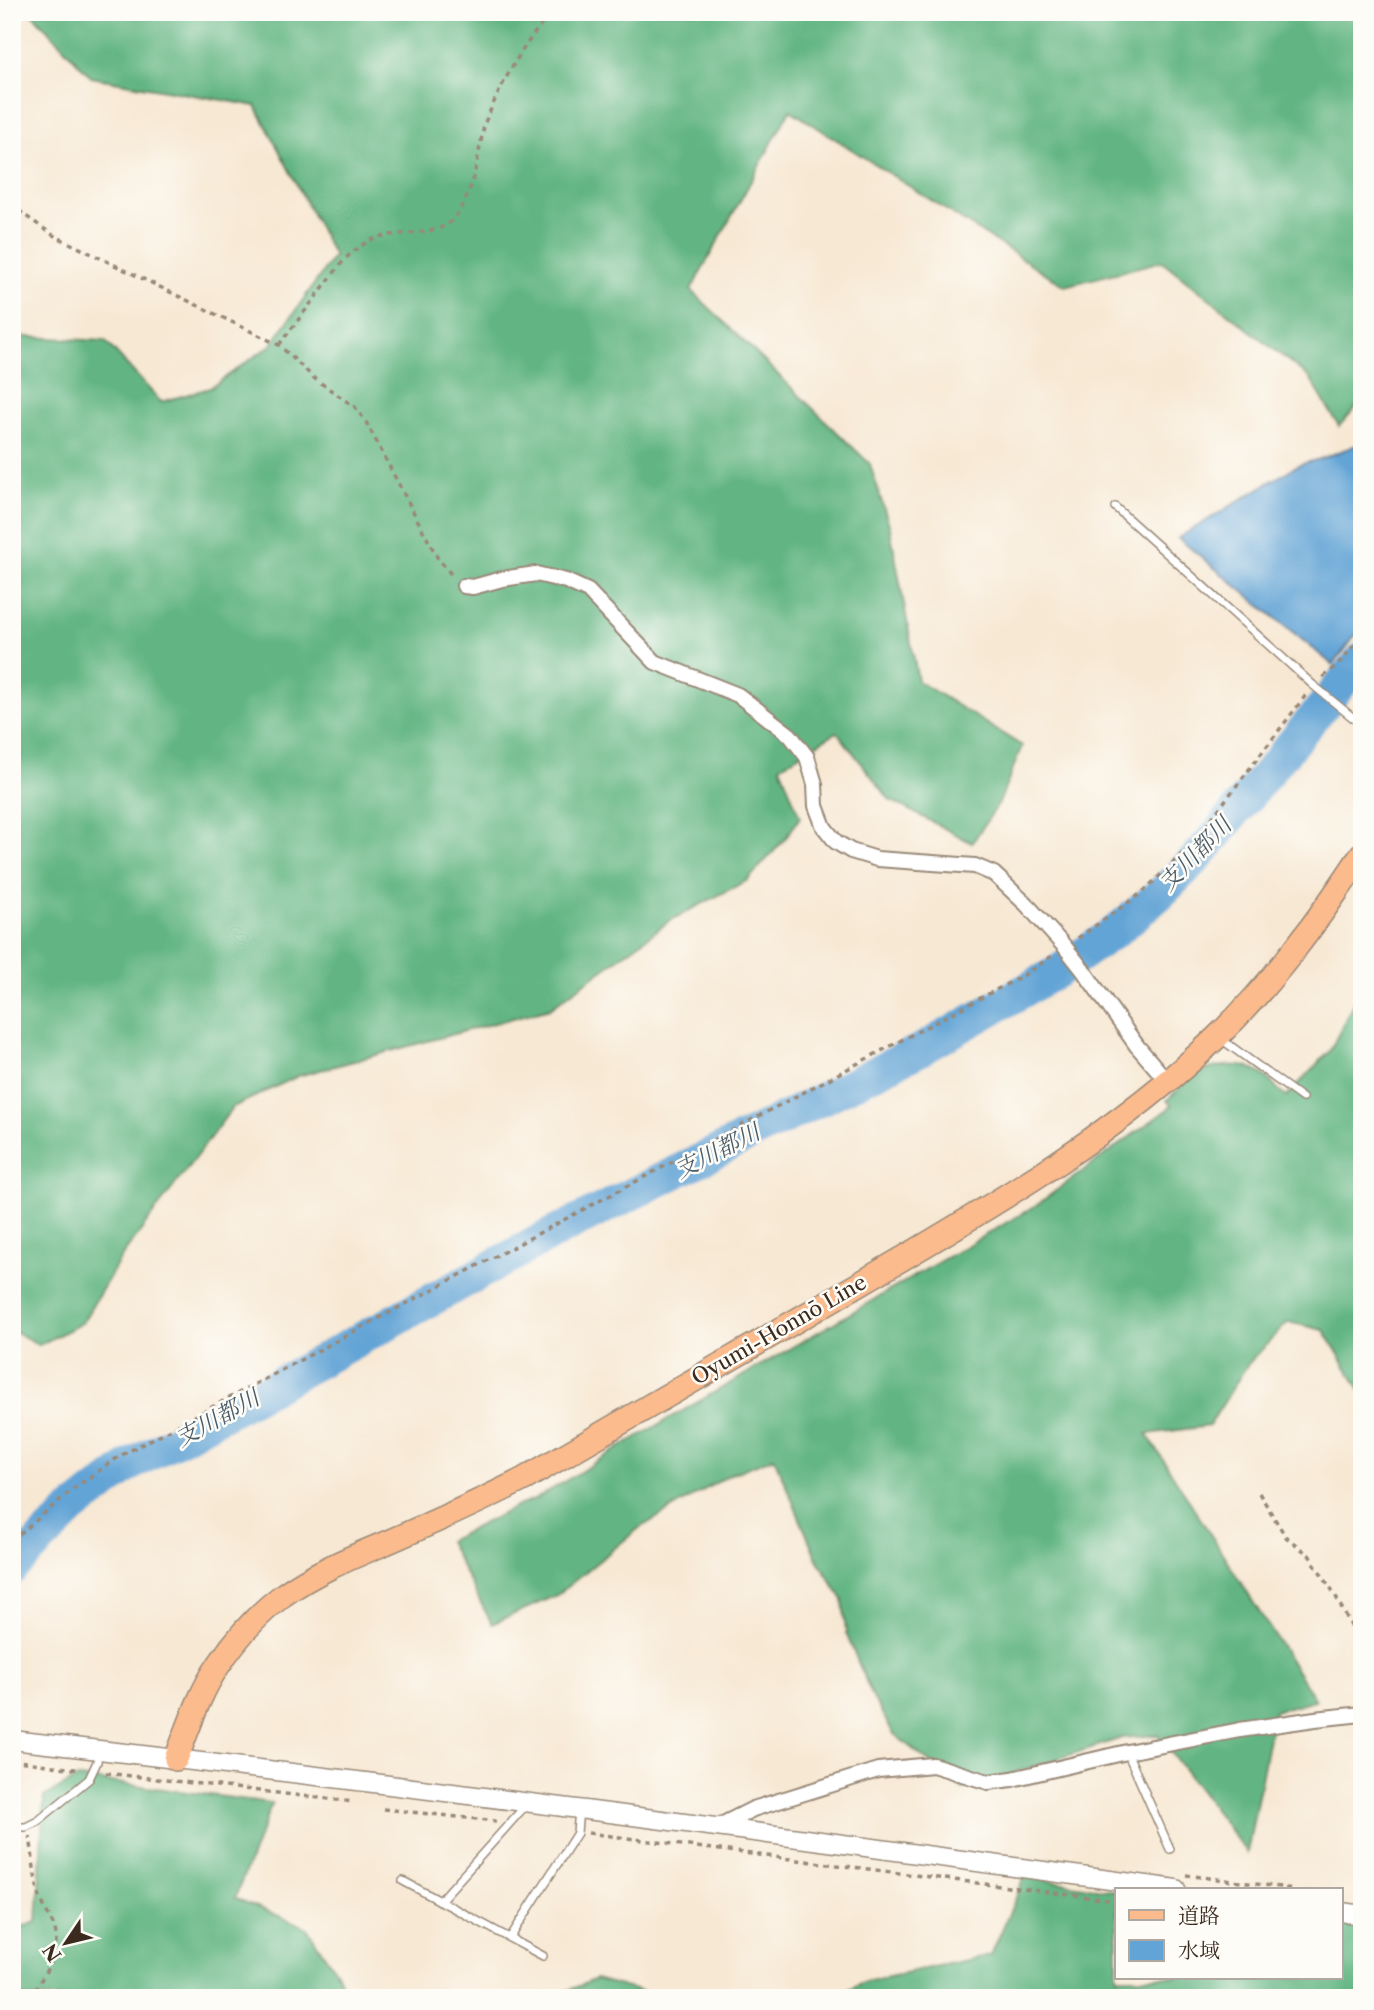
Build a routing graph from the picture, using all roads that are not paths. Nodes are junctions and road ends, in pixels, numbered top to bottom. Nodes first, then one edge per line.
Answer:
1 (1115, 507) dead end
2 (464, 586) road end
3 (1362, 725) edge
4 (1362, 854) edge
5 (1218, 1036) junction
6 (1168, 1082) junction
7 (1302, 1098) dead end
8 (1362, 1714) edge
9 (12, 1740) edge
10 (98, 1749) junction
11 (1127, 1752) junction
12 (176, 1759) junction
13 (527, 1803) junction
14 (579, 1809) junction
15 (12, 1827) edge
16 (717, 1827) junction
17 (1170, 1849) dead end
18 (403, 1881) dead end
19 (1169, 1888) edge
20 (440, 1901) junction
21 (1342, 1912) edge
22 (1362, 1915) edge
23 (510, 1938) junction
24 (543, 1956) dead end

1 - 3 lane
2 - 6 street
4 - 5 main road, Oyumi-Honnō Line
5 - 6 main road, Oyumi-Honnō Line
5 - 7 lane
6 - 12 main road, Oyumi-Honnō Line
8 - 11 street
9 - 10 street
10 - 12 street
10 - 15 lane
11 - 16 street
11 - 17 lane
12 - 13 street
13 - 14 street
13 - 20 lane
14 - 16 street
14 - 23 lane
16 - 19 street
18 - 20 lane
20 - 23 lane
21 - 22 street
23 - 24 lane

